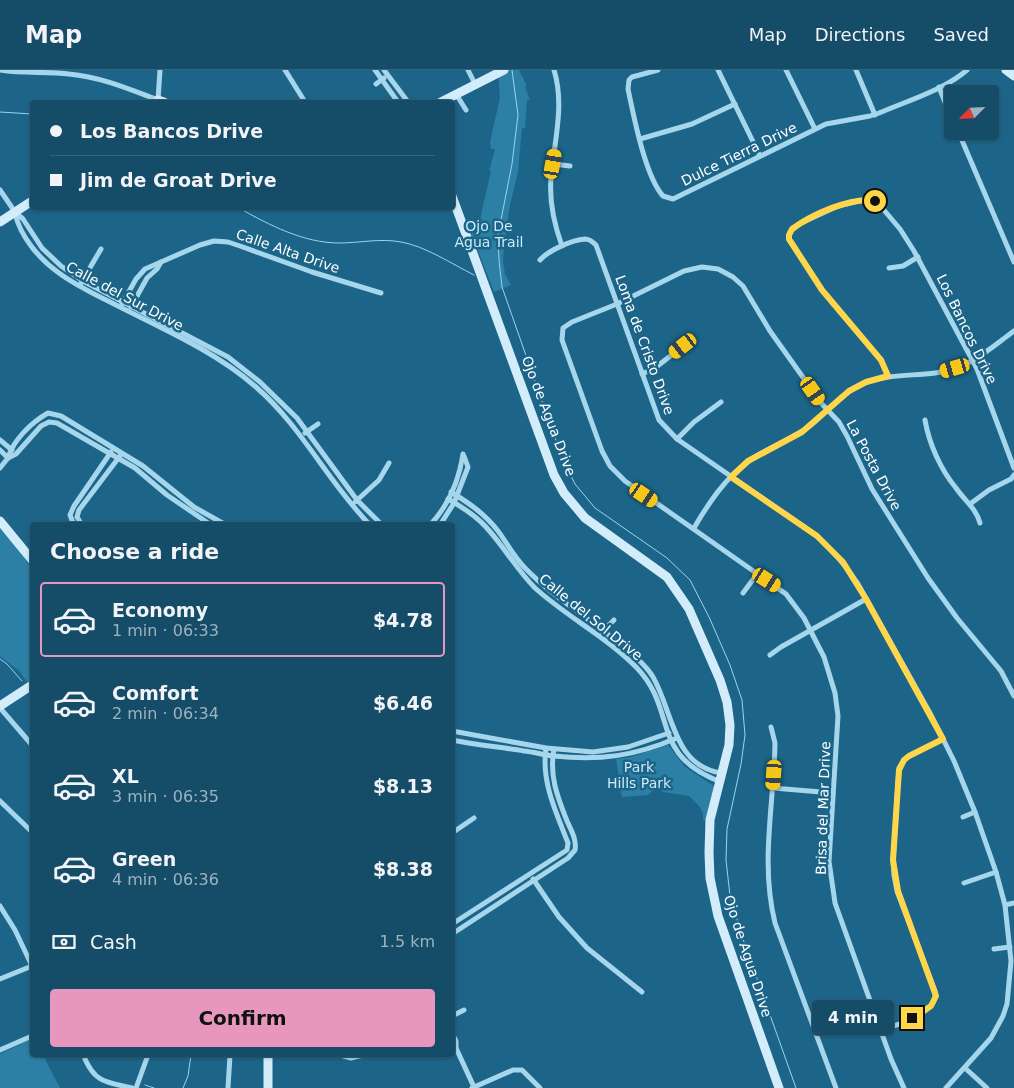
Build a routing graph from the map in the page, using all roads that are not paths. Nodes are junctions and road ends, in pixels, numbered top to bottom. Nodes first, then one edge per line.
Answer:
1 (0, 70) edge
2 (160, 70) edge
3 (285, 70) edge
4 (374, 70) edge
5 (384, 70) edge
6 (468, 70) edge
7 (504, 70) edge
8 (554, 70) edge
9 (658, 70) edge
10 (718, 70) edge
11 (786, 70) edge
12 (856, 70) edge
13 (967, 70) edge
14 (1006, 70) edge
15 (44, 71) edge
16 (388, 75) junction
17 (1014, 76) edge
18 (382, 80) junction
19 (376, 84) dead end
20 (475, 84) junction
21 (938, 87) junction
22 (456, 94) junction
23 (155, 100) edge
24 (160, 100) edge
25 (304, 100) edge
26 (397, 100) edge
27 (407, 100) edge
28 (445, 100) edge
29 (944, 101) edge
30 (734, 104) junction
31 (466, 110) dead end
32 (875, 114) junction
33 (815, 129) junction
34 (640, 139) junction
35 (962, 140) edge
36 (760, 156) junction
37 (553, 164) junction
38 (570, 166) dead end
39 (0, 190) edge
40 (30, 202) edge
41 (455, 204) edge
42 (15, 212) junction
43 (0, 222) edge
44 (562, 246) junction
45 (101, 249) dead end
46 (918, 257) junction
47 (540, 260) dead end
48 (161, 262) junction
49 (1014, 262) edge
50 (889, 268) dead end
51 (145, 269) junction
52 (150, 275) junction
53 (83, 281) junction
54 (80, 286) junction
55 (381, 293) dead end
56 (124, 302) junction
57 (617, 304) junction
58 (131, 305) junction
59 (121, 308) junction
60 (128, 312) junction
61 (1014, 331) edge
62 (198, 340) junction
63 (194, 346) junction
64 (683, 346) dead end
65 (973, 361) junction
66 (642, 374) junction
67 (888, 376) junction
68 (260, 382) junction
69 (256, 387) junction
70 (721, 402) dead end
71 (828, 410) junction
72 (48, 414) junction
73 (925, 420) dead end
74 (49, 422) junction
75 (318, 424) dead end
76 (78, 426) junction
77 (307, 431) junction
78 (74, 433) junction
79 (300, 436) junction
80 (0, 440) edge
81 (677, 440) junction
82 (11, 448) junction
83 (114, 448) junction
84 (0, 450) edge
85 (122, 453) junction
86 (16, 454) junction
87 (110, 454) junction
88 (8, 458) junction
89 (118, 458) junction
90 (389, 463) dead end
91 (0, 468) edge
92 (1014, 468) edge
93 (1014, 475) edge
94 (731, 477) junction
95 (451, 492) junction
96 (457, 496) junction
97 (448, 499) junction
98 (357, 500) junction
99 (454, 503) junction
100 (970, 504) junction
101 (350, 505) junction
102 (192, 509) junction
103 (74, 518) junction
104 (0, 521) edge
105 (74, 522) edge
106 (79, 522) edge
107 (207, 522) edge
108 (220, 522) edge
109 (367, 522) edge
110 (379, 522) edge
111 (432, 522) edge
112 (442, 522) edge
113 (980, 523) dead end
114 (694, 528) junction
115 (503, 544) junction
116 (30, 558) edge
117 (543, 574) dead end
118 (757, 574) junction
119 (538, 580) junction
120 (533, 585) junction
121 (743, 593) dead end
122 (866, 599) junction
123 (614, 620) dead end
124 (811, 630) junction
125 (604, 631) junction
126 (599, 637) junction
127 (770, 655) dead end
128 (30, 686) edge
129 (1014, 696) edge
130 (665, 705) junction
131 (0, 707) edge
132 (659, 708) junction
133 (771, 728) dead end
134 (674, 731) junction
135 (455, 732) edge
136 (668, 734) junction
137 (476, 736) junction
138 (677, 738) junction
139 (943, 739) junction
140 (670, 740) junction
141 (455, 741) edge
142 (30, 743) edge
143 (475, 744) junction
144 (628, 747) junction
145 (546, 748) junction
146 (554, 749) junction
147 (593, 752) junction
148 (545, 754) junction
149 (630, 754) junction
150 (552, 756) junction
151 (594, 758) junction
152 (721, 778) junction
153 (773, 788) junction
154 (833, 793) junction
155 (558, 799) junction
156 (0, 800) edge
157 (552, 801) junction
158 (975, 812) junction
159 (963, 817) dead end
160 (474, 818) dead end
161 (30, 830) edge
162 (455, 831) edge
163 (568, 848) junction
164 (575, 850) junction
165 (996, 872) junction
166 (530, 874) junction
167 (534, 880) junction
168 (964, 883) dead end
169 (490, 901) junction
170 (1014, 903) edge
171 (1005, 905) junction
172 (0, 906) edge
173 (494, 907) junction
174 (455, 922) edge
175 (455, 932) edge
176 (1010, 947) junction
177 (994, 949) dead end
178 (30, 962) edge
179 (30, 967) edge
180 (0, 979) edge
181 (642, 992) dead end
182 (464, 1010) dead end
183 (455, 1014) edge
184 (881, 1030) junction
185 (30, 1037) edge
186 (455, 1049) edge
187 (0, 1050) edge
188 (147, 1057) edge
189 (230, 1057) edge
190 (268, 1057) edge
191 (85, 1058) dead end
192 (966, 1068) junction
193 (134, 1088) edge
194 (228, 1088) edge
195 (268, 1088) edge
196 (473, 1088) edge
197 (540, 1088) edge
198 (779, 1088) edge
199 (836, 1088) edge
200 (904, 1088) edge
201 (946, 1088) edge
202 (987, 1088) edge

1 - 15 street
2 - 24 street
3 - 25 street
4 - 18 street
5 - 16 street
6 - 20 street
7 - 20 street
8 - 37 street
9 - 34 street, Dulce Tierra Drive
10 - 30 street
11 - 33 street
12 - 32 street
13 - 21 street, Dulce Tierra Drive
14 - 17 street
15 - 23 street
16 - 18 street
16 - 27 street
18 - 19 street
18 - 26 street
20 - 22 street
21 - 29 street
21 - 32 street, Dulce Tierra Drive
22 - 28 street
22 - 31 street
30 - 34 street
30 - 36 street
32 - 33 street, Dulce Tierra Drive
33 - 36 street, Dulce Tierra Drive
34 - 36 street, Dulce Tierra Drive
35 - 49 street
37 - 38 street
37 - 44 street
39 - 42 street, Calle del Sur Drive
40 - 42 street
41 - 152 street, Ojo de Agua Drive
42 - 43 street
42 - 53 street, Calle del Sur Drive
42 - 54 street, Calle del Sur Drive
44 - 47 street, Loma de Cristo Drive
44 - 57 street, Loma de Cristo Drive
45 - 53 street
46 - 50 street
46 - 65 street, Los Bancos Drive
46 - 67 street, Los Bancos Drive
48 - 51 street, Calle Alta Drive
48 - 52 street, Calle Alta Drive
48 - 55 street, Calle Alta Drive
51 - 52 street
51 - 56 street
52 - 58 street, Calle Alta Drive
53 - 54 street
53 - 56 street, Calle del Sur Drive
54 - 59 street, Calle del Sur Drive
56 - 58 street, Calle del Sur Drive
56 - 59 street
57 - 66 street, Loma de Cristo Drive
57 - 71 street, La Posta Drive
57 - 114 street, Brisa del Mar Drive
58 - 60 street, Calle Alta Drive
58 - 62 street, Calle del Sur Drive
59 - 60 street, Calle del Sur Drive
60 - 63 street, Calle del Sur Drive
61 - 65 street
62 - 63 street, Calle del Sur Drive
62 - 68 street, Calle del Sur Drive
63 - 69 street, Calle del Sur Drive
64 - 66 street
65 - 67 street
65 - 92 street, Los Bancos Drive
66 - 81 street, Loma de Cristo Drive
67 - 71 street
68 - 69 street
68 - 77 street, Calle del Sur Drive
69 - 79 street, Calle del Sur Drive
70 - 81 street
71 - 94 street
71 - 129 street, La Posta Drive
72 - 74 street
72 - 76 street
72 - 82 street
73 - 100 street
74 - 78 street
74 - 86 street
75 - 77 street
76 - 78 street
76 - 83 street
77 - 79 street
77 - 98 street, Calle del Sur Drive
78 - 87 street
79 - 101 street, Calle del Sur Drive
80 - 82 street
81 - 94 street, Loma de Cristo Drive
82 - 86 street
82 - 88 street
83 - 85 street
83 - 87 street
84 - 88 street
85 - 89 street
85 - 102 street
86 - 88 street
87 - 89 street
87 - 103 street
88 - 91 street
89 - 102 street
89 - 103 street
90 - 98 street
93 - 100 street
94 - 114 street
94 - 122 street, Loma de Cristo Drive
95 - 96 street, Calle del Sol Drive
95 - 96 street
95 - 97 street
96 - 99 street
96 - 115 street, Calle del Sol Drive
97 - 99 street, Calle del Sol Drive
97 - 111 street
98 - 101 street
98 - 110 street, Calle del Sur Drive
99 - 112 street
99 - 115 street, Calle del Sol Drive
100 - 113 street
101 - 109 street, Calle del Sur Drive
102 - 107 street
102 - 108 street
103 - 105 street
103 - 106 street
104 - 116 street
114 - 118 street, Brisa del Mar Drive
115 - 119 street, Calle del Sol Drive
115 - 120 street, Calle del Sol Drive
117 - 119 street
118 - 121 street
118 - 124 street, Brisa del Mar Drive
119 - 120 street
119 - 125 street, Calle del Sol Drive
120 - 126 street, Calle del Sol Drive
122 - 124 street
122 - 139 street, Loma de Cristo Drive
123 - 125 street
124 - 127 street
124 - 154 street, Brisa del Mar Drive
125 - 126 street
125 - 130 street, Calle del Sol Drive
126 - 132 street, Calle del Sol Drive
128 - 131 street
130 - 132 street
130 - 134 street, Calle del Sol Drive
131 - 142 street
132 - 136 street, Calle del Sol Drive
133 - 153 street
134 - 136 street
134 - 138 street, Calle del Sol Drive
135 - 137 street
136 - 140 street, Calle del Sol Drive
136 - 144 street
137 - 143 street
137 - 145 street
138 - 140 street
138 - 152 street, Calle del Sol Drive
139 - 158 street, Loma de Cristo Drive
139 - 184 street
140 - 149 street
140 - 152 street, Calle del Sol Drive
141 - 143 street
143 - 148 street
144 - 147 street
144 - 149 street
145 - 146 street
145 - 148 street
146 - 147 street
146 - 150 street
147 - 151 street
148 - 150 street
148 - 157 street
149 - 151 street
150 - 151 street
150 - 155 street
152 - 198 street, Ojo de Agua Drive
153 - 154 street
153 - 199 street
154 - 184 street, Brisa del Mar Drive
155 - 157 street
155 - 164 street
156 - 161 street
157 - 163 street
158 - 159 street
158 - 165 street, Loma de Cristo Drive
160 - 162 street
163 - 164 street
163 - 166 street
164 - 167 street
165 - 168 street
165 - 171 street, Loma de Cristo Drive
166 - 167 street
166 - 169 street
167 - 173 street
167 - 181 street
169 - 173 street
169 - 174 street
170 - 171 street
171 - 176 street, Loma de Cristo Drive
172 - 178 street
173 - 175 street
176 - 177 street
176 - 192 street, Loma de Cristo Drive
179 - 180 street
182 - 183 street
184 - 200 street, Brisa del Mar Drive
185 - 187 street
186 - 196 street
188 - 193 street
189 - 194 street
190 - 195 street
191 - 193 street
192 - 201 street, Loma de Cristo Drive
192 - 202 street
196 - 197 street

